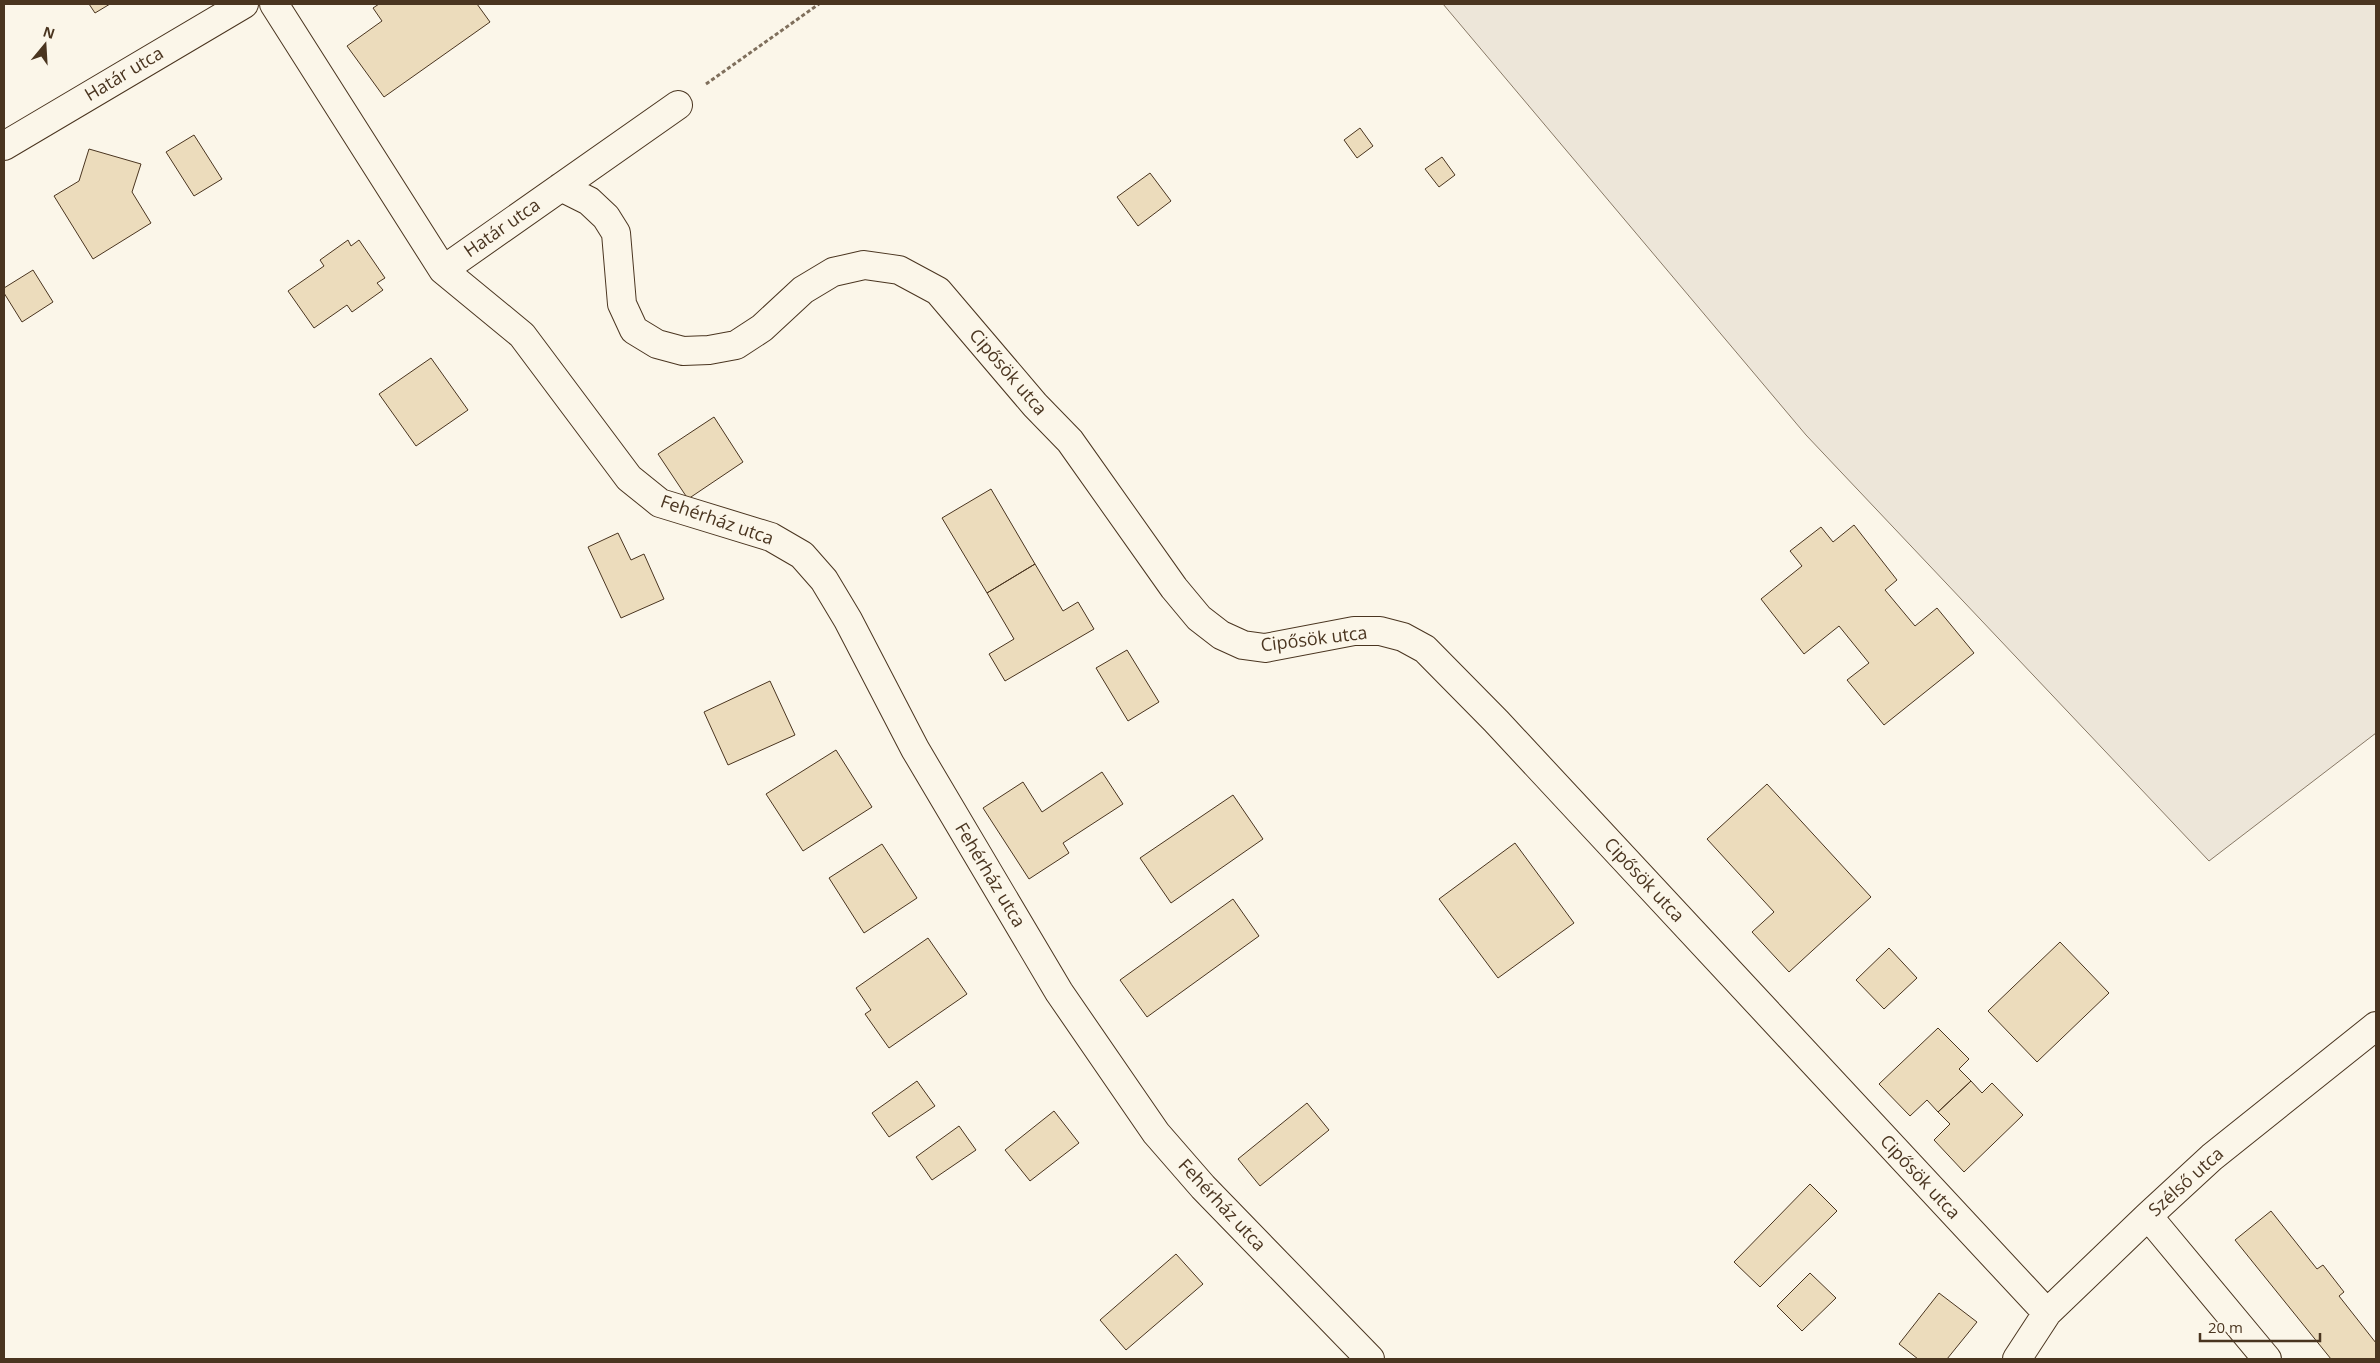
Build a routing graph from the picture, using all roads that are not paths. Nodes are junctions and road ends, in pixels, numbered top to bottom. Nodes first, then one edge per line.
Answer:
1 (244, 4) edge
2 (274, 4) edge
3 (678, 105) road end
4 (4, 146) edge
5 (561, 187) junction
6 (443, 270) junction
7 (2376, 1026) edge
8 (2148, 1216) junction
9 (2046, 1314) junction
10 (1370, 1359) edge
11 (2017, 1359) edge
12 (2268, 1359) edge

1 - 4 street, Határ utca
2 - 6 street
3 - 5 street, Határ utca
5 - 6 street, Határ utca
5 - 9 street, Cipősök utca
6 - 10 street, Fehérház utca
7 - 8 street, Szélső utca
8 - 9 street, Szélső utca
8 - 12 street
9 - 11 street, Szélső utca

